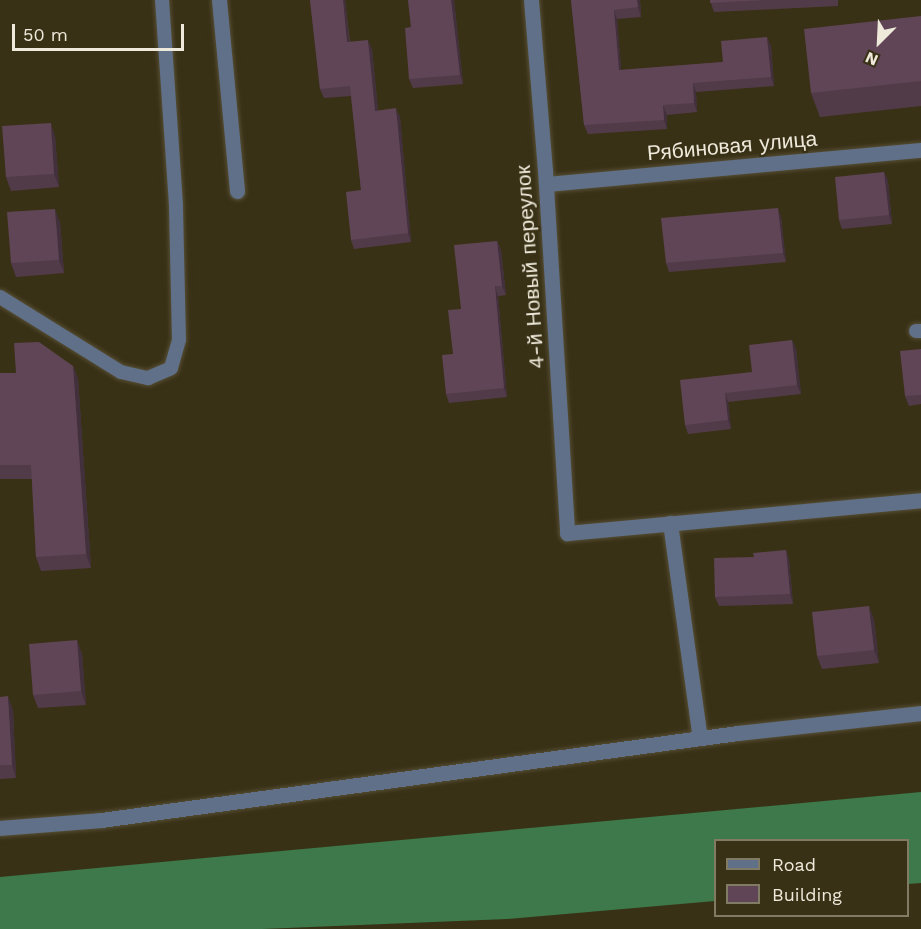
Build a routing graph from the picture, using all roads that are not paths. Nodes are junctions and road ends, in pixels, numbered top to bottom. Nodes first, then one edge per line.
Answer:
1 (162, 0) edge
2 (219, 0) edge
3 (531, 0) edge
4 (921, 150) edge
5 (546, 184) junction
6 (237, 191) dead end
7 (0, 297) edge
8 (921, 500) edge
9 (670, 523) junction
10 (921, 713) edge
11 (699, 738) junction
12 (0, 828) edge

1 - 7 lane
2 - 6 street
3 - 5 street, 4-й Новый переулок
4 - 5 street, Рябиновая улица
5 - 9 street, 4-й Новый переулок
8 - 9 street
9 - 11 street
10 - 11 street
11 - 12 street

